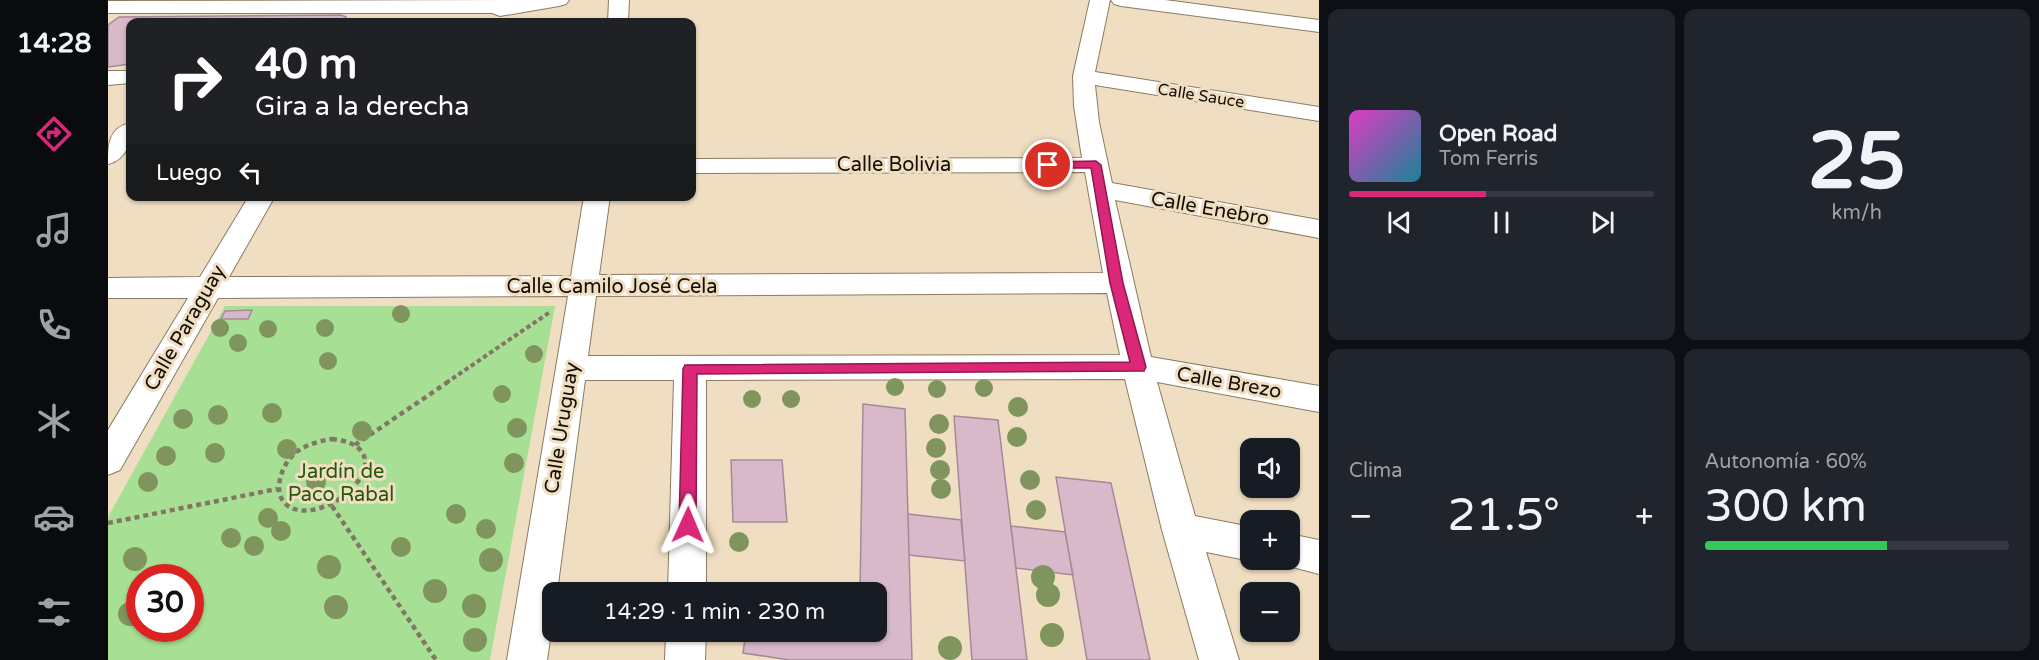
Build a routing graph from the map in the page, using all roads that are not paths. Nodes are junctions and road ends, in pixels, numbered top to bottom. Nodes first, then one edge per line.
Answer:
1 (559, 0) edge
2 (619, 0) edge
3 (1100, 0) edge
4 (1121, 0) edge
5 (520, 7) junction
6 (109, 8) edge
7 (370, 10) edge
8 (455, 18) edge
9 (618, 18) edge
10 (1319, 26) edge
11 (1084, 77) junction
12 (1319, 114) edge
13 (126, 135) edge
14 (108, 157) edge
15 (696, 166) edge
16 (1098, 177) junction
17 (259, 201) edge
18 (596, 201) edge
19 (1319, 228) edge
20 (1117, 283) junction
21 (209, 287) junction
22 (585, 287) junction
23 (108, 288) edge
24 (1139, 367) junction
25 (571, 368) junction
26 (690, 369) junction
27 (1319, 399) edge
28 (108, 460) edge
29 (1180, 530) junction
30 (1240, 542) edge
31 (1300, 553) edge
32 (1319, 557) edge
33 (687, 582) edge
34 (686, 642) edge
35 (527, 660) edge
36 (686, 660) edge
37 (1219, 660) edge

1 - 5 street
2 - 9 street
3 - 11 street
4 - 10 street
5 - 7 street
5 - 8 street
6 - 7 street
11 - 12 street, Calle Sauce
11 - 16 street
13 - 14 street
15 - 16 street, Calle Bolivia
16 - 19 street, Calle Enebro
16 - 20 street
17 - 21 street, Calle Paraguay
18 - 22 street, Calle Uruguay
20 - 22 street, Calle Camilo José Cela
20 - 24 street
21 - 22 street, Calle Camilo José Cela
21 - 23 street, Calle Camilo José Cela
21 - 28 street, Calle Paraguay
22 - 25 street, Calle Uruguay
24 - 26 street, Calle Brezo
24 - 27 street, Calle Brezo
24 - 29 street
25 - 26 street, Calle Brezo
25 - 35 street, Calle Uruguay
26 - 33 street
29 - 30 street
29 - 37 street
31 - 32 street
34 - 36 street

